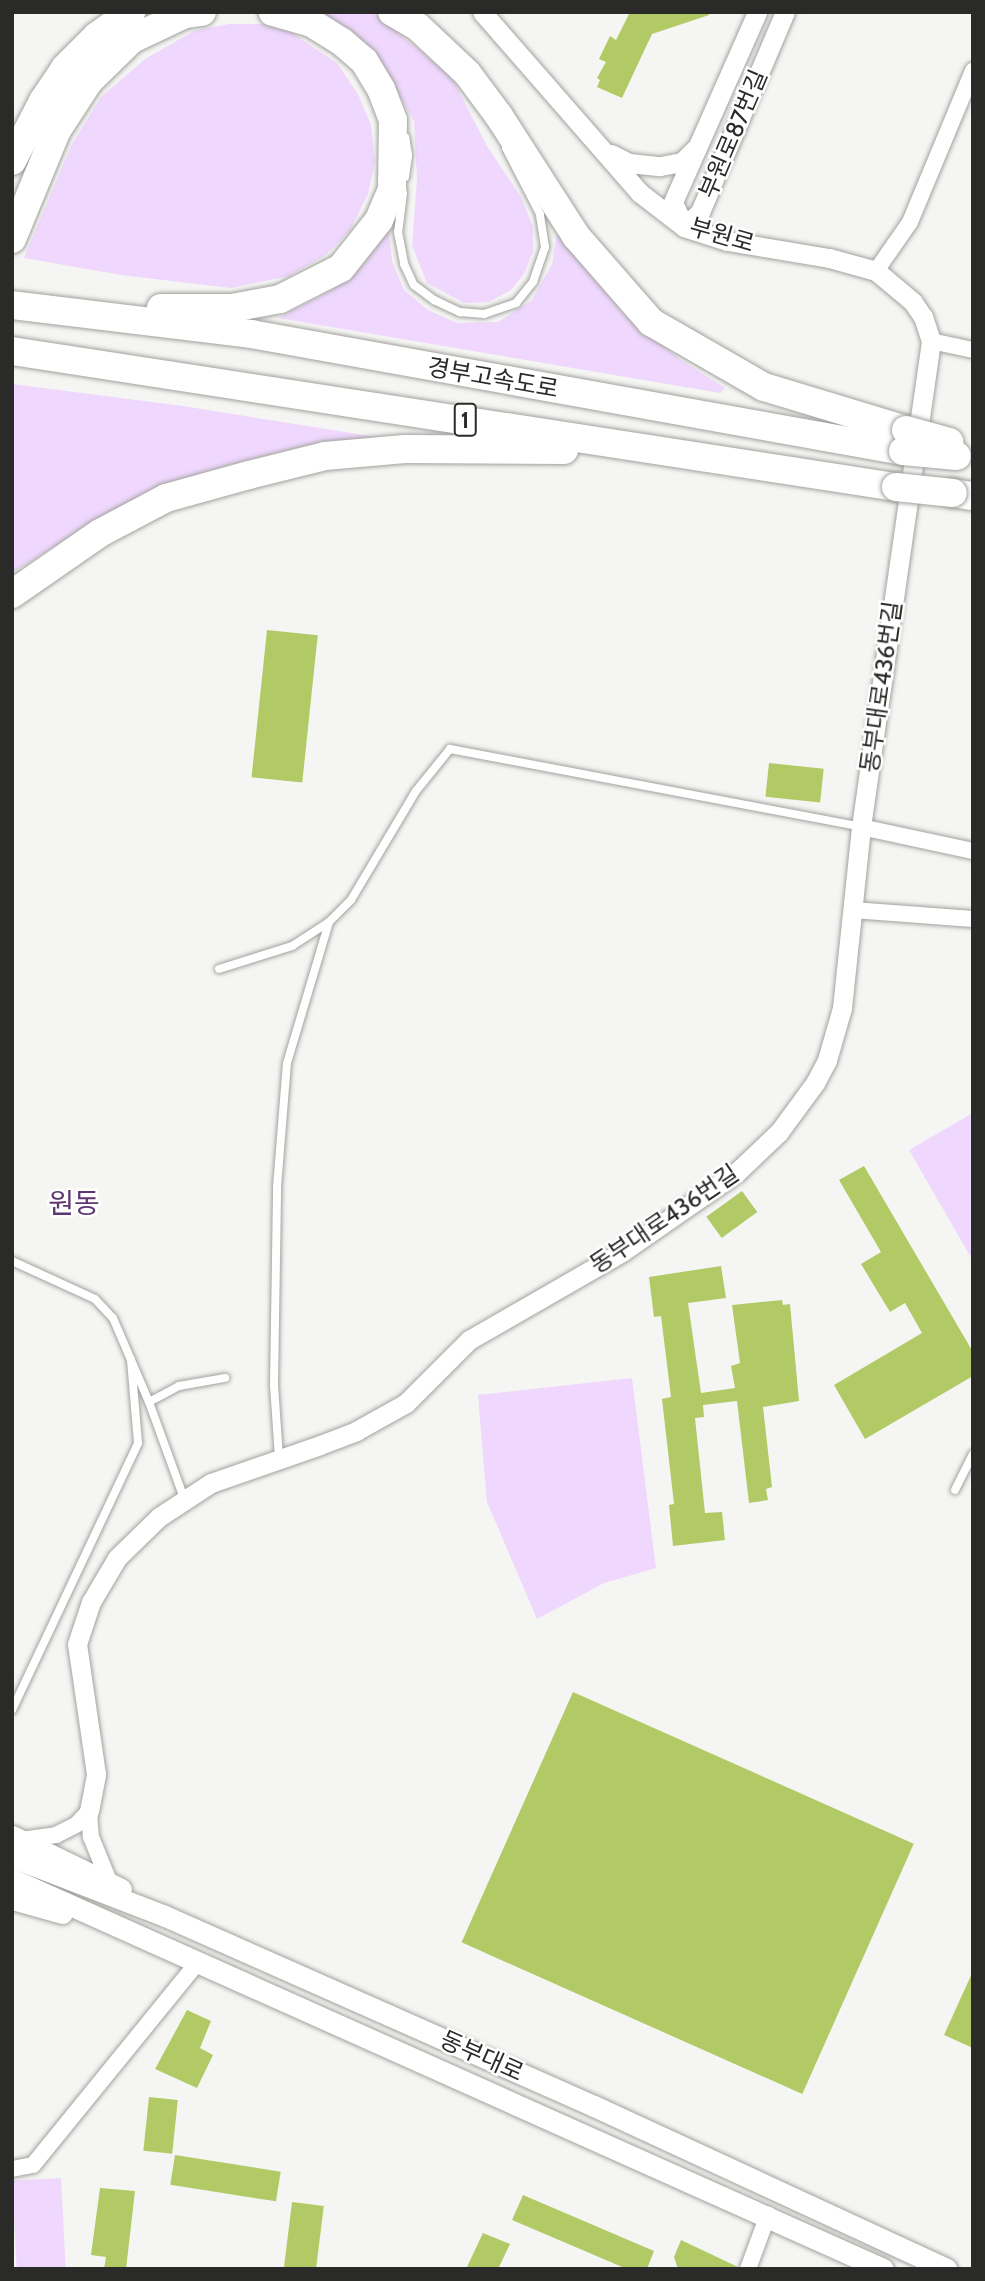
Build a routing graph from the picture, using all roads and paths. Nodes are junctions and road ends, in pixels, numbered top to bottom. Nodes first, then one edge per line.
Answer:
1 (131, 12) edge
2 (202, 12) edge
3 (273, 12) edge
4 (392, 12) edge
5 (482, 12) edge
6 (757, 12) edge
7 (785, 12) edge
8 (973, 71) edge
9 (381, 89) junction
10 (499, 117) junction
11 (698, 146) junction
12 (601, 148) junction
13 (12, 161) edge
14 (684, 227) junction
15 (12, 239) edge
16 (876, 271) junction
17 (12, 305) edge
18 (46, 309) junction
19 (931, 341) junction
20 (973, 350) edge
21 (23, 352) edge
22 (905, 441) junction
23 (657, 451) junction
24 (965, 452) edge
25 (963, 495) edge
26 (12, 594) edge
27 (861, 827) junction
28 (973, 851) edge
29 (853, 910) junction
30 (973, 919) edge
31 (329, 922) junction
32 (219, 969) dead end
33 (12, 1261) edge
34 (131, 1359) junction
35 (225, 1378) dead end
36 (149, 1402) junction
37 (973, 1454) edge
38 (279, 1460) junction
39 (955, 1490) dead end
40 (184, 1498) junction
41 (12, 1710) edge
42 (89, 1811) junction
43 (15, 1844) edge
44 (12, 1879) edge
45 (109, 1881) junction
46 (12, 1899) edge
47 (165, 1916) junction
48 (112, 1925) junction
49 (197, 1962) junction
50 (12, 2169) edge
51 (768, 2215) junction
52 (748, 2269) edge
53 (883, 2269) edge
54 (946, 2269) edge

1 - 13 highway
2 - 15 highway
3 - 9 highway
4 - 10 highway
5 - 12 street, 부원로
6 - 11 street, 부원로87번길
7 - 14 street, 부원로87번길
8 - 16 street
9 - 10 lane
9 - 18 highway
10 - 22 highway
11 - 12 street
11 - 14 street, 부원로87번길
12 - 14 street, 부원로
14 - 16 street, 부원로
16 - 19 street, 부원로
17 - 18 highway, 경부고속도로 / 1
18 - 22 highway, 경부고속도로 / 1
19 - 20 street
19 - 27 street, 동부대로436번길
21 - 23 highway, 경부고속도로 / 1
22 - 24 highway, bridge
23 - 25 highway, 경부고속도로 / 1, bridge
23 - 26 highway
27 - 28 street
27 - 29 street, 동부대로436번길
27 - 31 lane
29 - 30 street
29 - 38 street, 동부대로436번길
31 - 32 lane
31 - 38 lane
33 - 34 lane
34 - 36 lane
34 - 41 lane
35 - 36 lane
36 - 40 lane
37 - 39 lane
38 - 40 street, 동부대로436번길
40 - 42 street, 동부대로436번길
42 - 43 street
42 - 45 street, 동부대로436번길
43 - 45 main road
43 - 47 main road, 동부대로
44 - 48 main road, 동부대로
45 - 47 main road
46 - 48 main road, 동부대로
47 - 54 main road, 동부대로
48 - 49 main road, 동부대로
49 - 50 street
49 - 51 main road, 동부대로
51 - 52 street
51 - 53 main road, 동부대로

